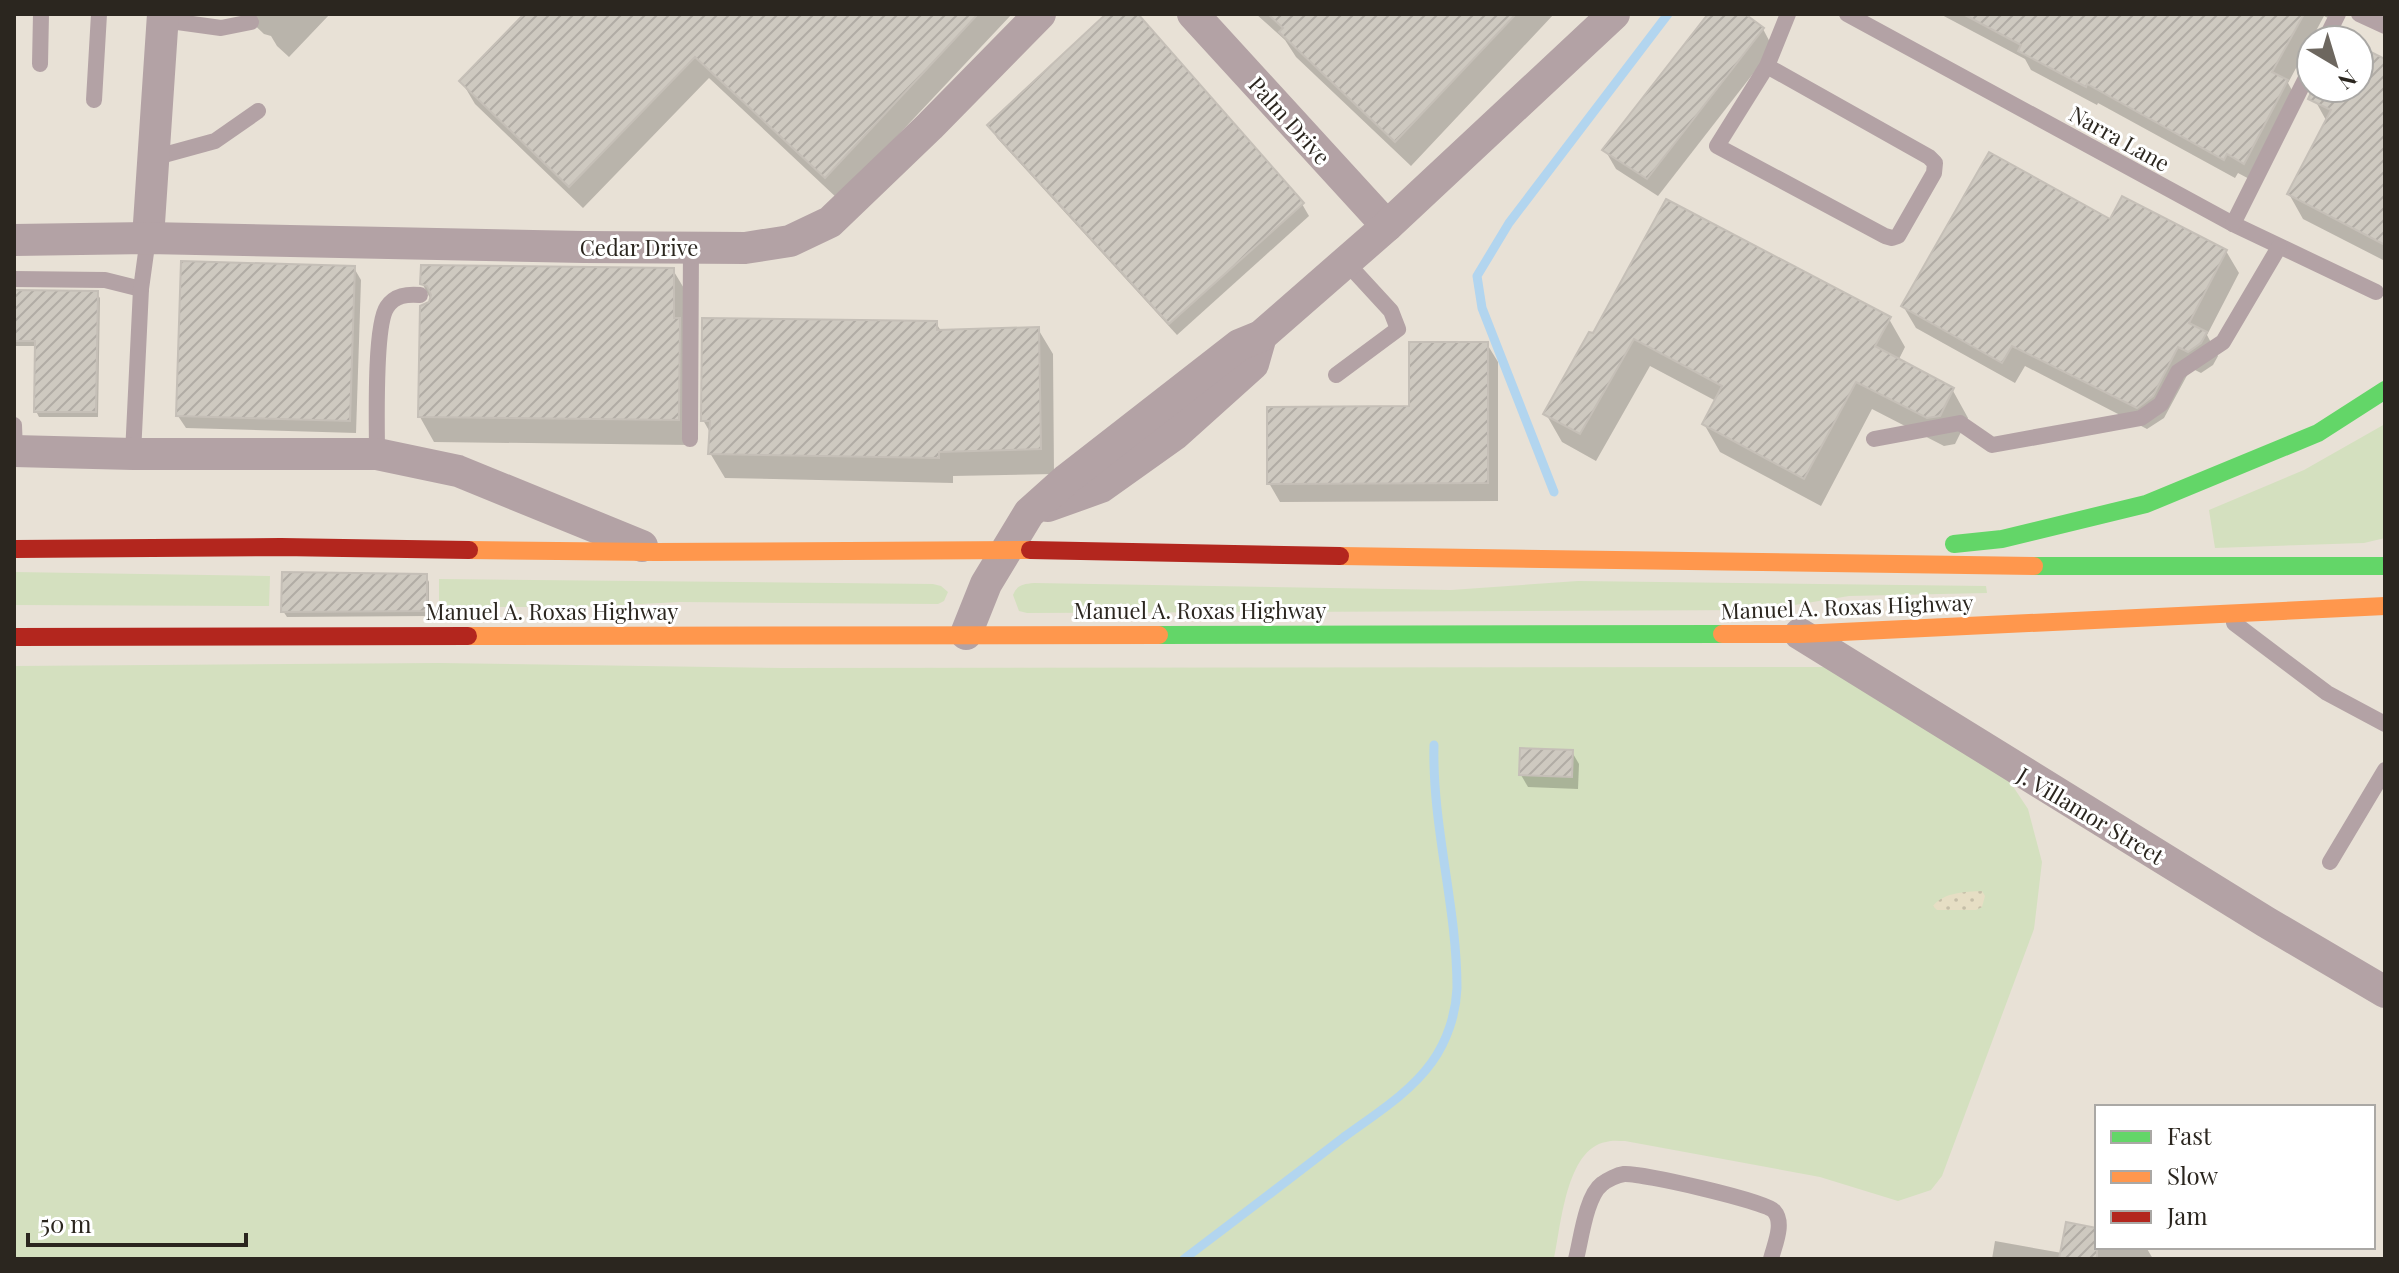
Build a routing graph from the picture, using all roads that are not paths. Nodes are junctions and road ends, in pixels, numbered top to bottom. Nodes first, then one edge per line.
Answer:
1 (41, 14) edge
2 (99, 14) edge
3 (1040, 14) edge
4 (1193, 14) edge
5 (1614, 14) edge
6 (1788, 14) edge
7 (1847, 14) edge
8 (2359, 14) edge
9 (163, 17) edge
10 (251, 22) dead end
11 (2385, 26) edge
12 (40, 64) dead end
13 (1767, 66) junction
14 (94, 100) dead end
15 (2295, 100) edge
16 (258, 111) dead end
17 (153, 158) junction
18 (2233, 224) junction
19 (1387, 226) junction
20 (148, 238) junction
21 (14, 240) edge
22 (691, 246) junction
23 (2279, 247) junction
24 (1345, 261) junction
25 (14, 279) edge
26 (141, 289) junction
27 (2376, 292) dead end
28 (420, 295) dead end
29 (1336, 375) dead end
30 (2385, 390) edge
31 (14, 425) edge
32 (690, 439) dead end
33 (1874, 439) dead end
34 (14, 451) edge
35 (133, 454) junction
36 (377, 454) junction
37 (14, 549) edge
38 (1005, 550) junction
39 (656, 552) junction
40 (1762, 564) junction
41 (2385, 566) edge
42 (2385, 606) edge
43 (2219, 613) junction
44 (966, 634) junction
45 (1800, 634) junction
46 (14, 637) edge
47 (2385, 724) edge
48 (2385, 770) edge
49 (2330, 862) dead end
50 (2385, 992) edge
51 (1576, 1259) edge
52 (1771, 1259) edge

1 - 12 lane
2 - 14 lane
3 - 22 street, Cedar Drive
4 - 19 street, Palm Drive
5 - 19 street
6 - 13 lane
7 - 18 lane, Narra Lane
8 - 11 lane
9 - 10 lane
9 - 17 street
13 - 13 lane
15 - 18 lane
16 - 17 lane
17 - 20 street
18 - 23 lane, Narra Lane
19 - 24 street
20 - 21 street, Cedar Drive
20 - 22 street, Cedar Drive
20 - 26 lane
22 - 32 lane
23 - 27 lane, Narra Lane
23 - 33 lane
24 - 29 lane
24 - 38 street
25 - 26 lane
26 - 35 lane
28 - 36 lane
30 - 40 main road
31 - 34 lane
34 - 35 street
35 - 36 street
36 - 39 street
37 - 39 main road, Manuel A. Roxas Highway
38 - 39 main road, Manuel A. Roxas Highway
38 - 40 main road, Manuel A. Roxas Highway
38 - 44 street
40 - 41 main road, Manuel A. Roxas Highway
42 - 43 main road, Manuel A. Roxas Highway
43 - 45 main road, Manuel A. Roxas Highway
43 - 47 lane
44 - 45 main road, Manuel A. Roxas Highway
44 - 46 main road, Manuel A. Roxas Highway
45 - 50 street, J. Villamor Street
48 - 49 lane
51 - 52 lane

